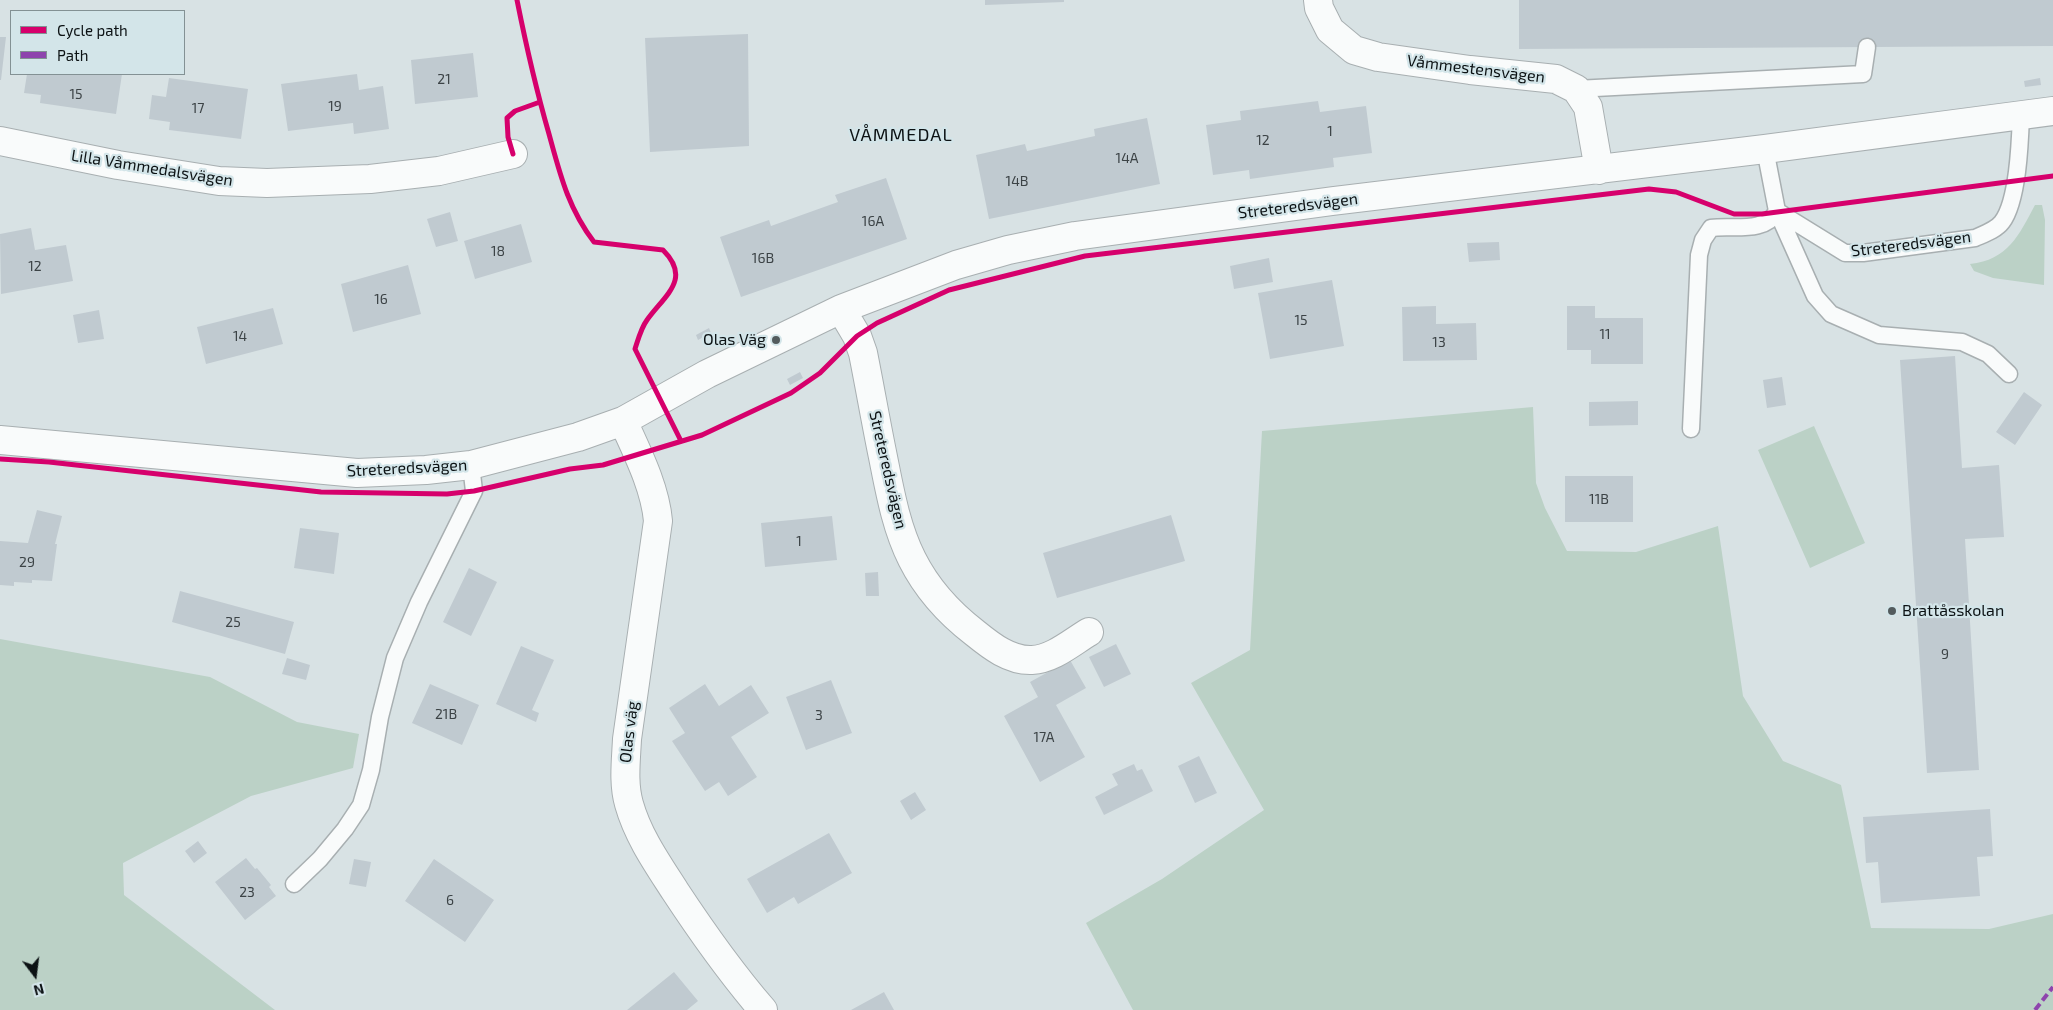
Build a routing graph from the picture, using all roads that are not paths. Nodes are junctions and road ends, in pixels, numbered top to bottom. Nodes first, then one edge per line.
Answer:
1 (1318, 0) edge
2 (1867, 46) dead end
3 (1576, 89) junction
4 (2053, 111) edge
5 (2021, 115) junction
6 (0, 141) edge
7 (1765, 149) junction
8 (513, 154) dead end
9 (1599, 170) junction
10 (1777, 211) junction
11 (841, 309) junction
12 (2010, 374) dead end
13 (623, 421) junction
14 (1691, 429) dead end
15 (0, 440) edge
16 (471, 465) junction
17 (1089, 632) dead end
18 (294, 884) dead end
19 (763, 1010) edge

1 - 3 street, Våmmestensvägen
2 - 3 lane
3 - 9 street
4 - 5 street, Streteredsvägen
5 - 7 street, Streteredsvägen
5 - 10 lane, Streteredsvägen
6 - 8 street, Lilla Våmmedalsvägen
7 - 9 street, Streteredsvägen
7 - 10 lane
9 - 11 street, Streteredsvägen
10 - 12 lane
10 - 14 lane
11 - 13 street, Streteredsvägen
11 - 17 street, Streteredsvägen
13 - 16 street, Streteredsvägen
13 - 19 street, Olas väg
15 - 16 street, Streteredsvägen
16 - 18 lane

